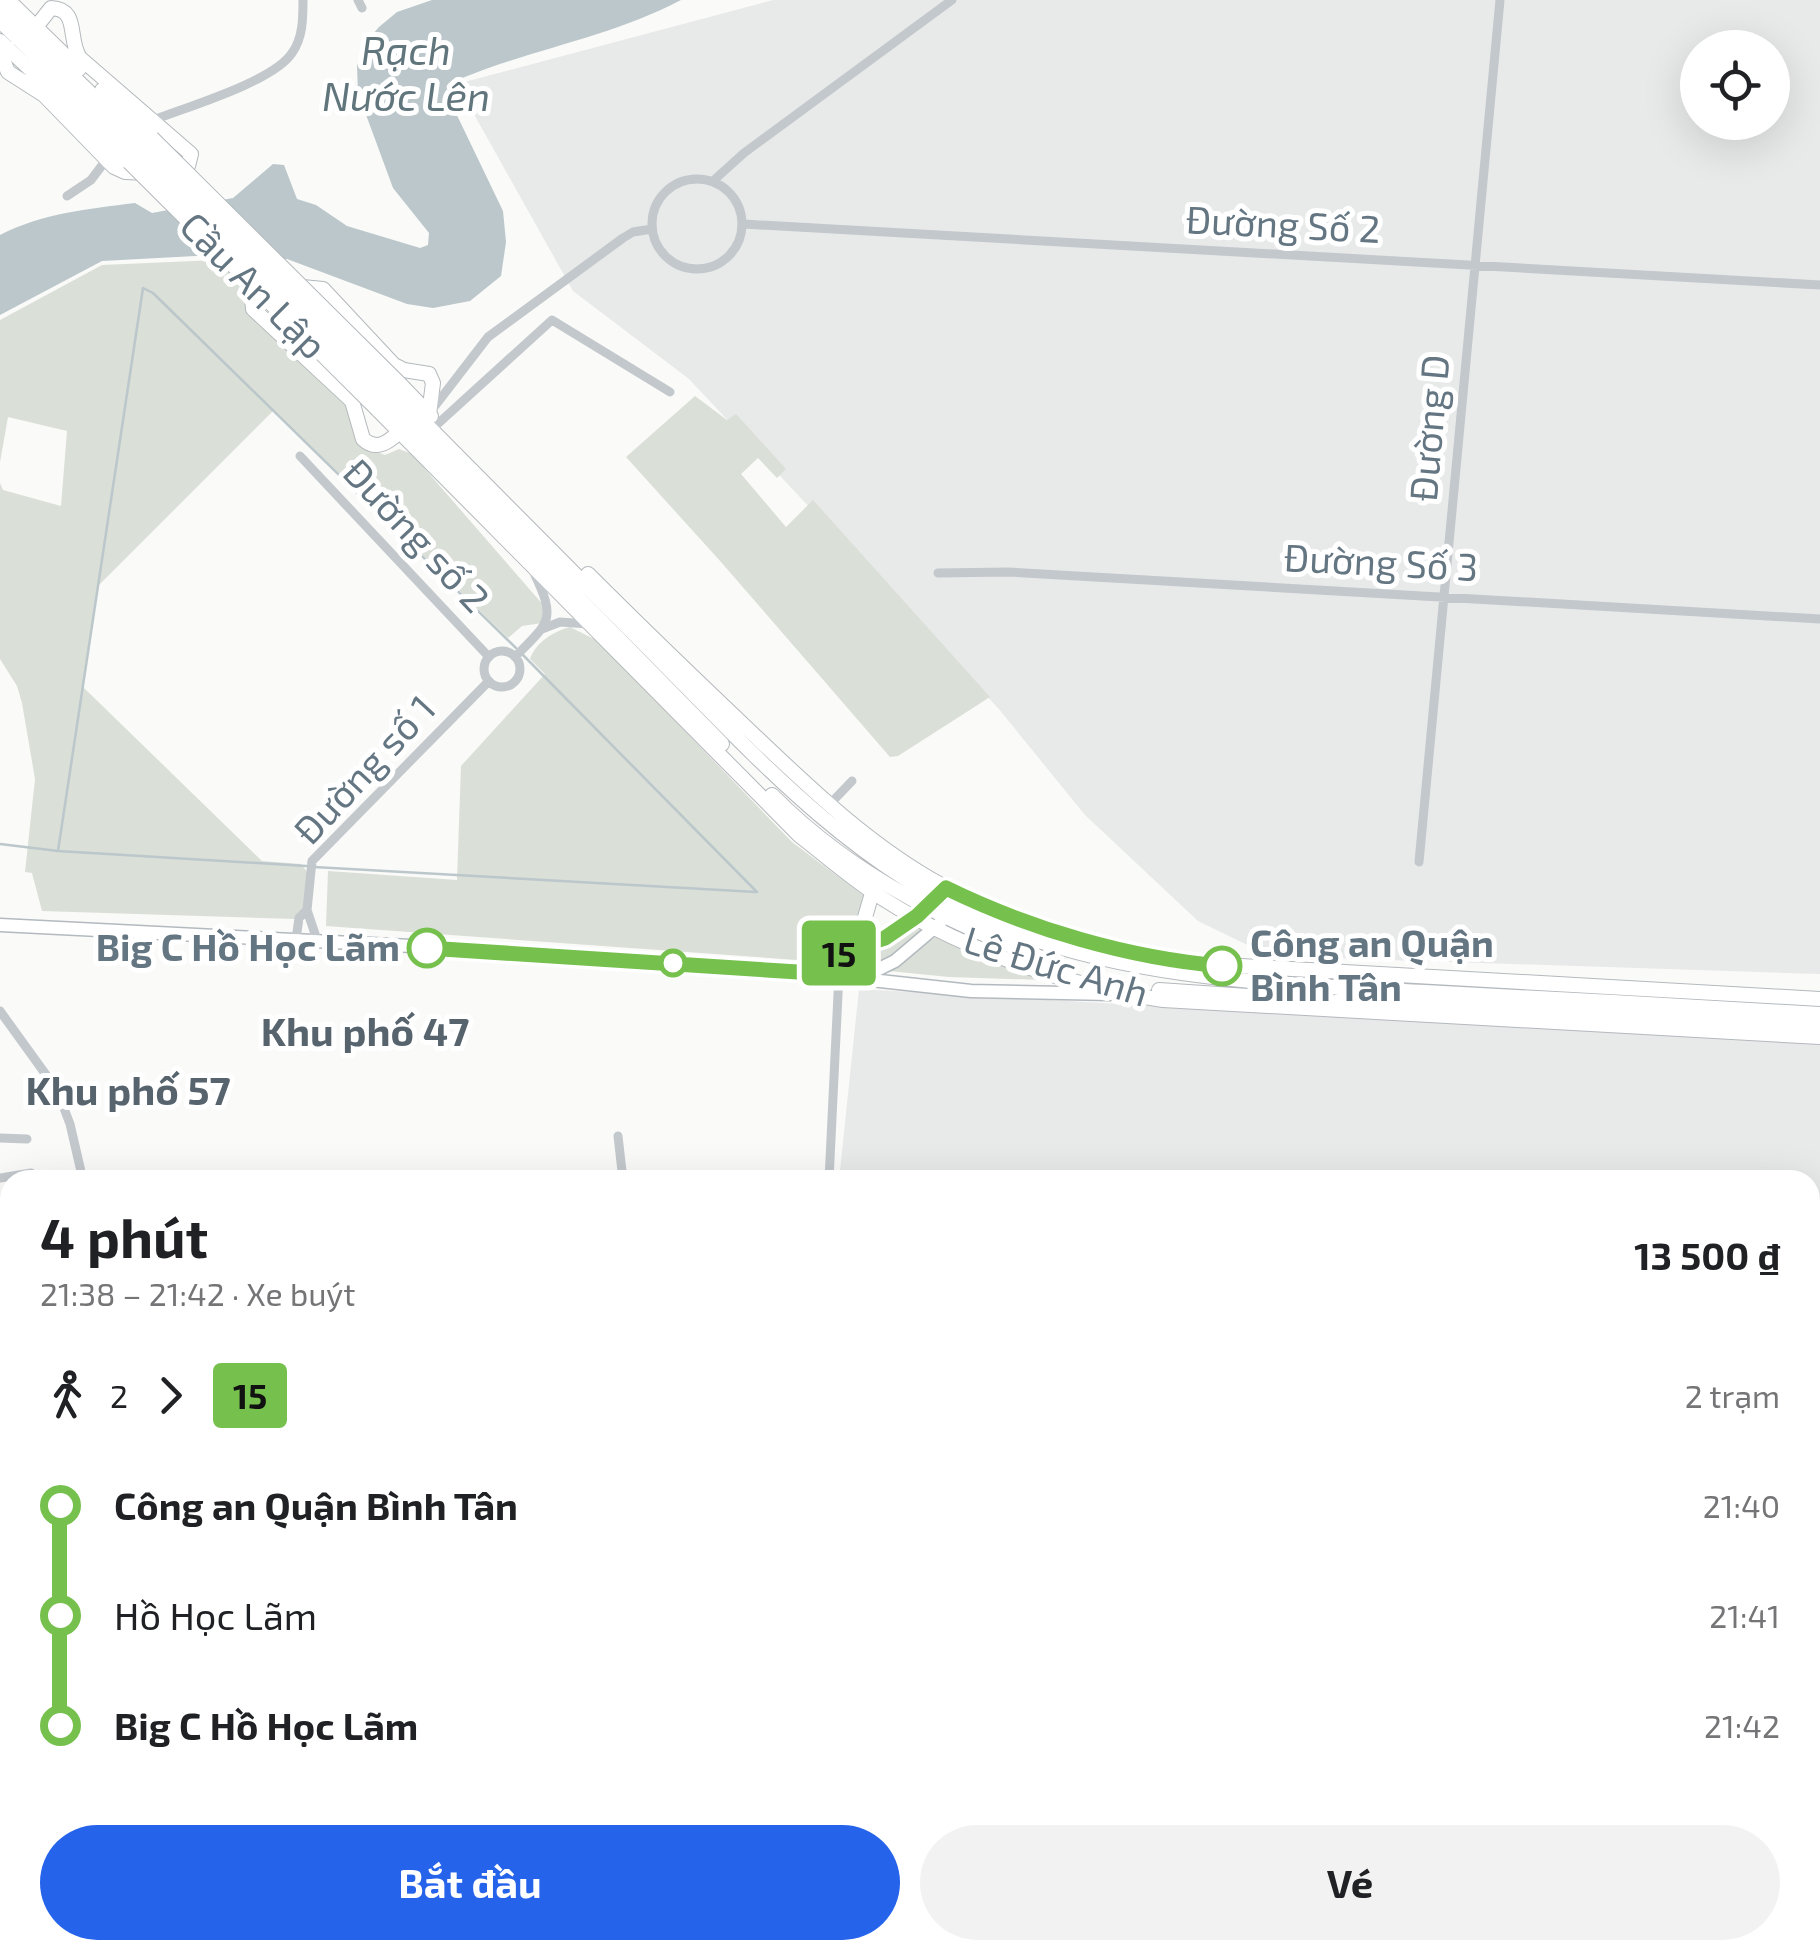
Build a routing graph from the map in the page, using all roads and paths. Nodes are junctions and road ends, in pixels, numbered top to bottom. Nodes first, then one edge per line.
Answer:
1 (8, 0) edge
2 (304, 0) edge
3 (952, 0) edge
4 (1500, 0) edge
5 (0, 6) edge
6 (0, 21) edge
7 (36, 27) junction
8 (4, 44) edge
9 (151, 121) junction
10 (141, 150) junction
11 (106, 160) junction
12 (713, 181) junction
13 (67, 196) dead end
14 (742, 224) junction
15 (652, 230) junction
16 (1475, 266) junction
17 (1820, 286) edge
18 (670, 392) dead end
19 (390, 398) junction
20 (430, 422) junction
21 (399, 432) junction
22 (300, 456) dead end
23 (544, 542) junction
24 (532, 568) junction
25 (938, 572) dead end
26 (1444, 597) junction
27 (1820, 618) edge
28 (590, 624) junction
29 (542, 629) junction
30 (489, 656) junction
31 (515, 657) junction
32 (489, 682) junction
33 (852, 780) dead end
34 (829, 805) junction
35 (1419, 862) dead end
36 (875, 885) junction
37 (958, 901) junction
38 (931, 902) junction
39 (307, 910) junction
40 (940, 923) junction
41 (0, 924) edge
42 (296, 938) junction
43 (316, 940) junction
44 (840, 952) junction
45 (798, 972) junction
46 (860, 978) junction
47 (840, 979) junction
48 (1141, 989) junction
49 (1122, 994) junction
50 (1820, 999) edge
51 (0, 1011) edge
52 (1820, 1014) edge
53 (0, 1022) edge
54 (1820, 1026) edge
55 (1820, 1037) edge
56 (618, 1136) dead end
57 (0, 1138) edge
58 (27, 1139) dead end
59 (77, 1170) edge
60 (78, 1170) edge
61 (622, 1170) edge
62 (830, 1170) edge

1 - 7 highway
2 - 9 street
3 - 12 street
4 - 16 street, Đường D
5 - 10 highway
6 - 10 highway
7 - 9 highway
7 - 10 highway
8 - 10 highway
8 - 11 highway
9 - 11 highway
10 - 19 highway, Cầu An Lập, bridge
10 - 19 highway, Cầu An Lập, bridge
11 - 13 street
12 - 14 street
12 - 15 street
14 - 15 street
14 - 16 street, Đường Số 2
15 - 20 street
16 - 17 street, Đường Số 2
16 - 26 street, Đường D
18 - 20 street
19 - 20 highway, Lê Đức Anh
19 - 21 highway, Lê Đức Anh
19 - 36 highway, Lê Đức Anh
20 - 21 highway
20 - 23 highway, Lê Đức Anh
21 - 24 highway, Lê Đức Anh
22 - 30 street, Đường số 2
23 - 34 highway, Lê Đức Anh
23 - 38 highway, Lê Đức Anh
24 - 28 highway, Lê Đức Anh
24 - 29 street
25 - 26 street, Đường Số 3
26 - 27 street, Đường Số 3
26 - 35 street, Đường D
28 - 29 street
28 - 36 highway, Lê Đức Anh
29 - 31 street
30 - 31 street
30 - 32 street
31 - 32 street
32 - 39 street, Đường số 1
33 - 34 street
34 - 38 highway, Lê Đức Anh
36 - 38 highway, Lê Đức Anh
36 - 44 highway
37 - 38 highway, Lê Đức Anh
37 - 40 main road
37 - 50 highway, Lê Đức Anh
37 - 52 highway, Lê Đức Anh
38 - 40 highway, Lê Đức Anh
38 - 44 main road
39 - 42 street, Đường số 1
39 - 43 street, Đường số 1
40 - 46 main road
40 - 48 highway, Lê Đức Anh
40 - 49 highway, Lê Đức Anh
41 - 42 main road
42 - 43 main road
43 - 45 main road
44 - 45 main road
44 - 47 street
45 - 47 main road
46 - 47 main road
46 - 49 main road
47 - 62 street
48 - 49 highway
48 - 54 highway, Lê Đức Anh
49 - 55 highway, Lê Đức Anh
51 - 60 street
53 - 59 street
56 - 61 street
57 - 58 street

